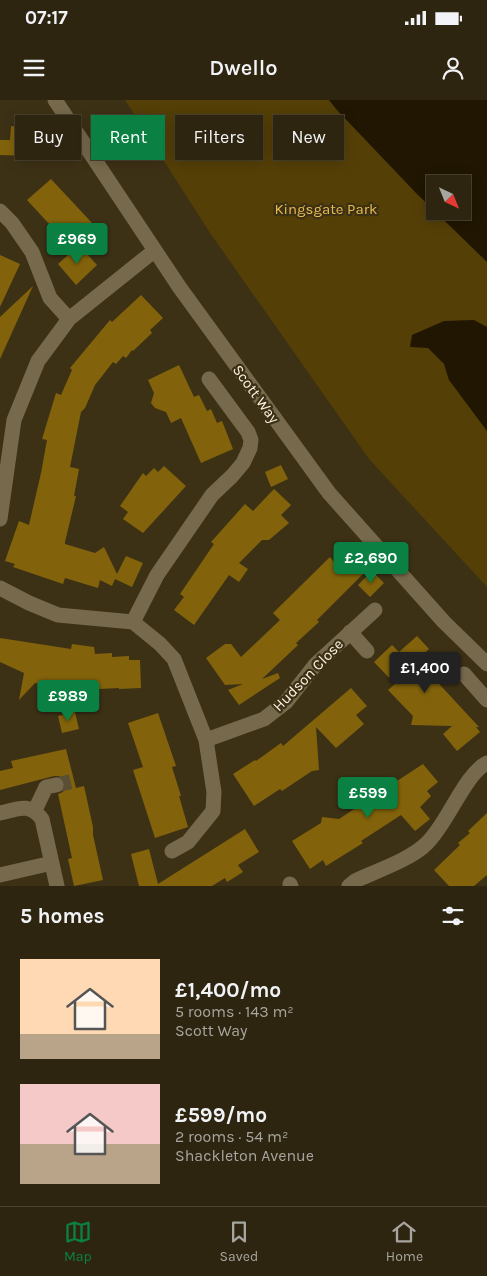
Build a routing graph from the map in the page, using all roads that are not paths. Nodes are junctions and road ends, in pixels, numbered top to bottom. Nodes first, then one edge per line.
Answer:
1 (55, 100) edge
2 (0, 211) edge
3 (154, 251) junction
4 (70, 319) junction
5 (209, 379) dead end
6 (0, 519) edge
7 (0, 588) edge
8 (375, 610) dead end
9 (133, 622) junction
10 (350, 632) junction
11 (367, 650) dead end
12 (487, 664) edge
13 (464, 674) dead end
14 (487, 700) edge
15 (206, 740) junction
16 (487, 763) edge
17 (56, 785) tunnel mouth
18 (35, 810) junction
19 (0, 813) edge
20 (172, 851) dead end
21 (52, 863) junction
22 (0, 874) edge
23 (57, 886) edge
24 (349, 886) edge

1 - 3 street, Scott Way
2 - 4 street
3 - 4 street
3 - 12 street, Scott Way
4 - 6 street
5 - 9 street
7 - 9 street
8 - 10 street, Hudson Close
9 - 15 street
10 - 11 street
10 - 15 street, Hudson Close
13 - 14 street
15 - 20 street
16 - 24 street
17 - 18 street
18 - 19 street
18 - 21 street
21 - 22 street
21 - 23 street

